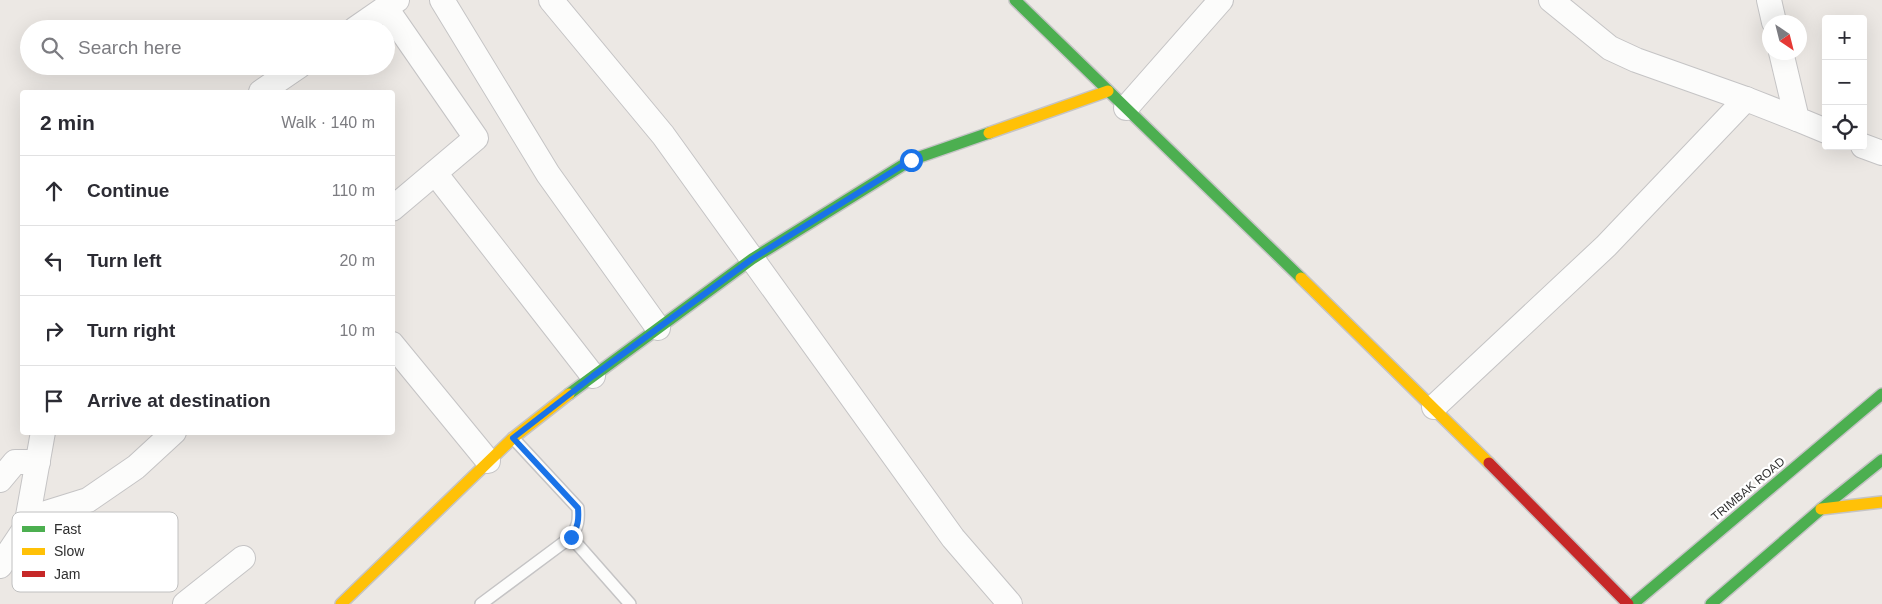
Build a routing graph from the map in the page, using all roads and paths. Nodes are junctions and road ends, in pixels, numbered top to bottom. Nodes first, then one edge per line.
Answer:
1 (442, 0) edge
2 (551, 0) edge
3 (1015, 0) edge
4 (1221, 0) edge
5 (1551, 0) edge
6 (1769, 0) edge
7 (391, 4) edge
8 (1772, 15) edge
9 (368, 20) edge
10 (1783, 60) edge
11 (286, 75) edge
12 (264, 90) edge
13 (1108, 91) junction
14 (1746, 99) junction
15 (1126, 108) junction
16 (1796, 119) junction
17 (1822, 129) edge
18 (1867, 147) edge
19 (1882, 153) edge
20 (435, 173) junction
21 (395, 206) edge
22 (752, 259) junction
23 (658, 328) junction
24 (395, 348) edge
25 (593, 376) junction
26 (1882, 394) edge
27 (1434, 407) junction
28 (42, 435) edge
29 (171, 435) edge
30 (513, 438) junction
31 (1882, 460) edge
32 (488, 461) junction
33 (38, 462) junction
34 (0, 480) edge
35 (1882, 502) edge
36 (1822, 509) junction
37 (28, 512) edge
38 (49, 512) edge
39 (571, 537) junction
40 (12, 548) edge
41 (243, 558) dead end
42 (0, 566) edge
43 (185, 604) edge
44 (341, 604) edge
45 (480, 604) edge
46 (630, 604) edge
47 (1010, 604) edge
48 (1628, 604) edge
49 (1633, 604) edge
50 (1711, 604) edge

1 - 23 street
2 - 22 street
3 - 13 main road
4 - 15 street
5 - 14 street
6 - 8 street
7 - 9 street
7 - 20 street
10 - 16 street
11 - 12 street
13 - 15 main road
13 - 22 main road
14 - 16 street
14 - 27 street
15 - 27 main road
16 - 17 street
18 - 19 street
20 - 21 street
20 - 25 street
22 - 23 main road
22 - 47 street
23 - 25 main road
24 - 32 street
25 - 30 main road
26 - 49 main road, TRIMBAK ROAD
27 - 48 main road
28 - 33 street
29 - 38 street
30 - 32 main road
30 - 39 lane
31 - 36 main road
32 - 44 main road
33 - 34 street
33 - 37 street
35 - 36 main road
36 - 50 main road
39 - 45 lane
39 - 46 lane
40 - 42 street
41 - 43 street

